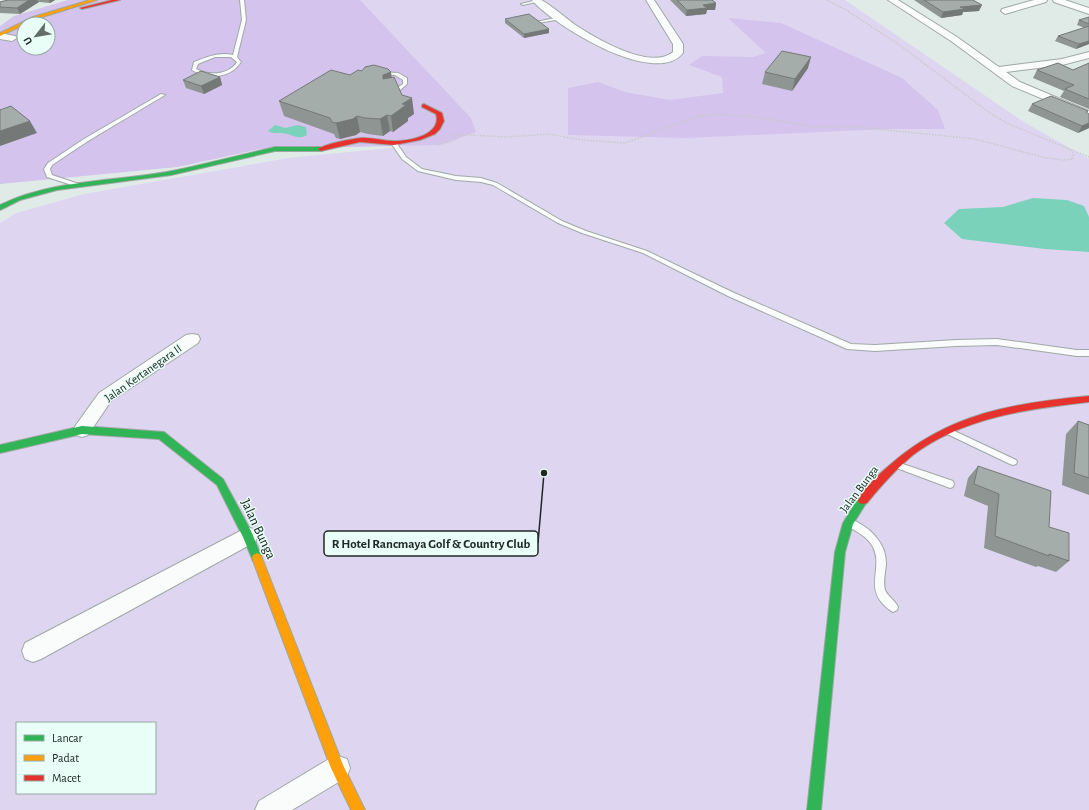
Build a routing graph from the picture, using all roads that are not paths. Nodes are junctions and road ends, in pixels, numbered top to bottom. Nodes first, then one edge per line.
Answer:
1 (95, 0) edge
2 (118, 0) edge
3 (242, 0) edge
4 (650, 0) edge
5 (892, 0) edge
6 (1043, 0) edge
7 (1057, 0) edge
8 (537, 1) edge
9 (524, 4) dead end
10 (1005, 11) dead end
11 (1089, 11) edge
12 (56, 17) edge
13 (560, 18) junction
14 (538, 22) edge
15 (16, 35) edge
16 (0, 36) edge
17 (12, 38) junction
18 (0, 46) edge
19 (1089, 55) edge
20 (235, 57) junction
21 (996, 70) junction
22 (377, 74) edge
23 (389, 92) edge
24 (163, 95) dead end
25 (424, 106) dead end
26 (1089, 115) edge
27 (394, 142) junction
28 (77, 185) junction
29 (0, 208) edge
30 (192, 339) dead end
31 (1089, 353) edge
32 (1089, 399) edge
33 (82, 430) junction
34 (948, 431) junction
35 (0, 449) edge
36 (1013, 462) dead end
37 (894, 464) junction
38 (950, 484) dead end
39 (849, 522) junction
40 (248, 536) junction
41 (893, 607) dead end
42 (33, 651) dead end
43 (338, 768) junction
44 (268, 810) edge
45 (358, 810) edge
46 (814, 810) edge

1 - 16 street
2 - 12 street
3 - 20 lane
4 - 13 street
5 - 21 street
6 - 10 street
7 - 11 street
8 - 9 lane
8 - 13 street
13 - 14 lane
15 - 17 street
16 - 17 street
17 - 18 street
19 - 21 street
20 - 20 lane
21 - 26 street
22 - 23 lane
24 - 28 lane
25 - 27 street
27 - 28 street
27 - 31 lane
28 - 29 street
30 - 33 street, Jalan Kertanegara II
32 - 34 street, Jalan Bunga
33 - 35 street, Jalan Bunga
33 - 40 street, Jalan Bunga
34 - 36 lane
34 - 37 street, Jalan Bunga
37 - 38 lane
37 - 39 street, Jalan Bunga
39 - 41 lane
39 - 46 street, Jalan Bunga
40 - 42 street
40 - 43 street, Jalan Bunga
43 - 44 street
43 - 45 street, Jalan Bunga

